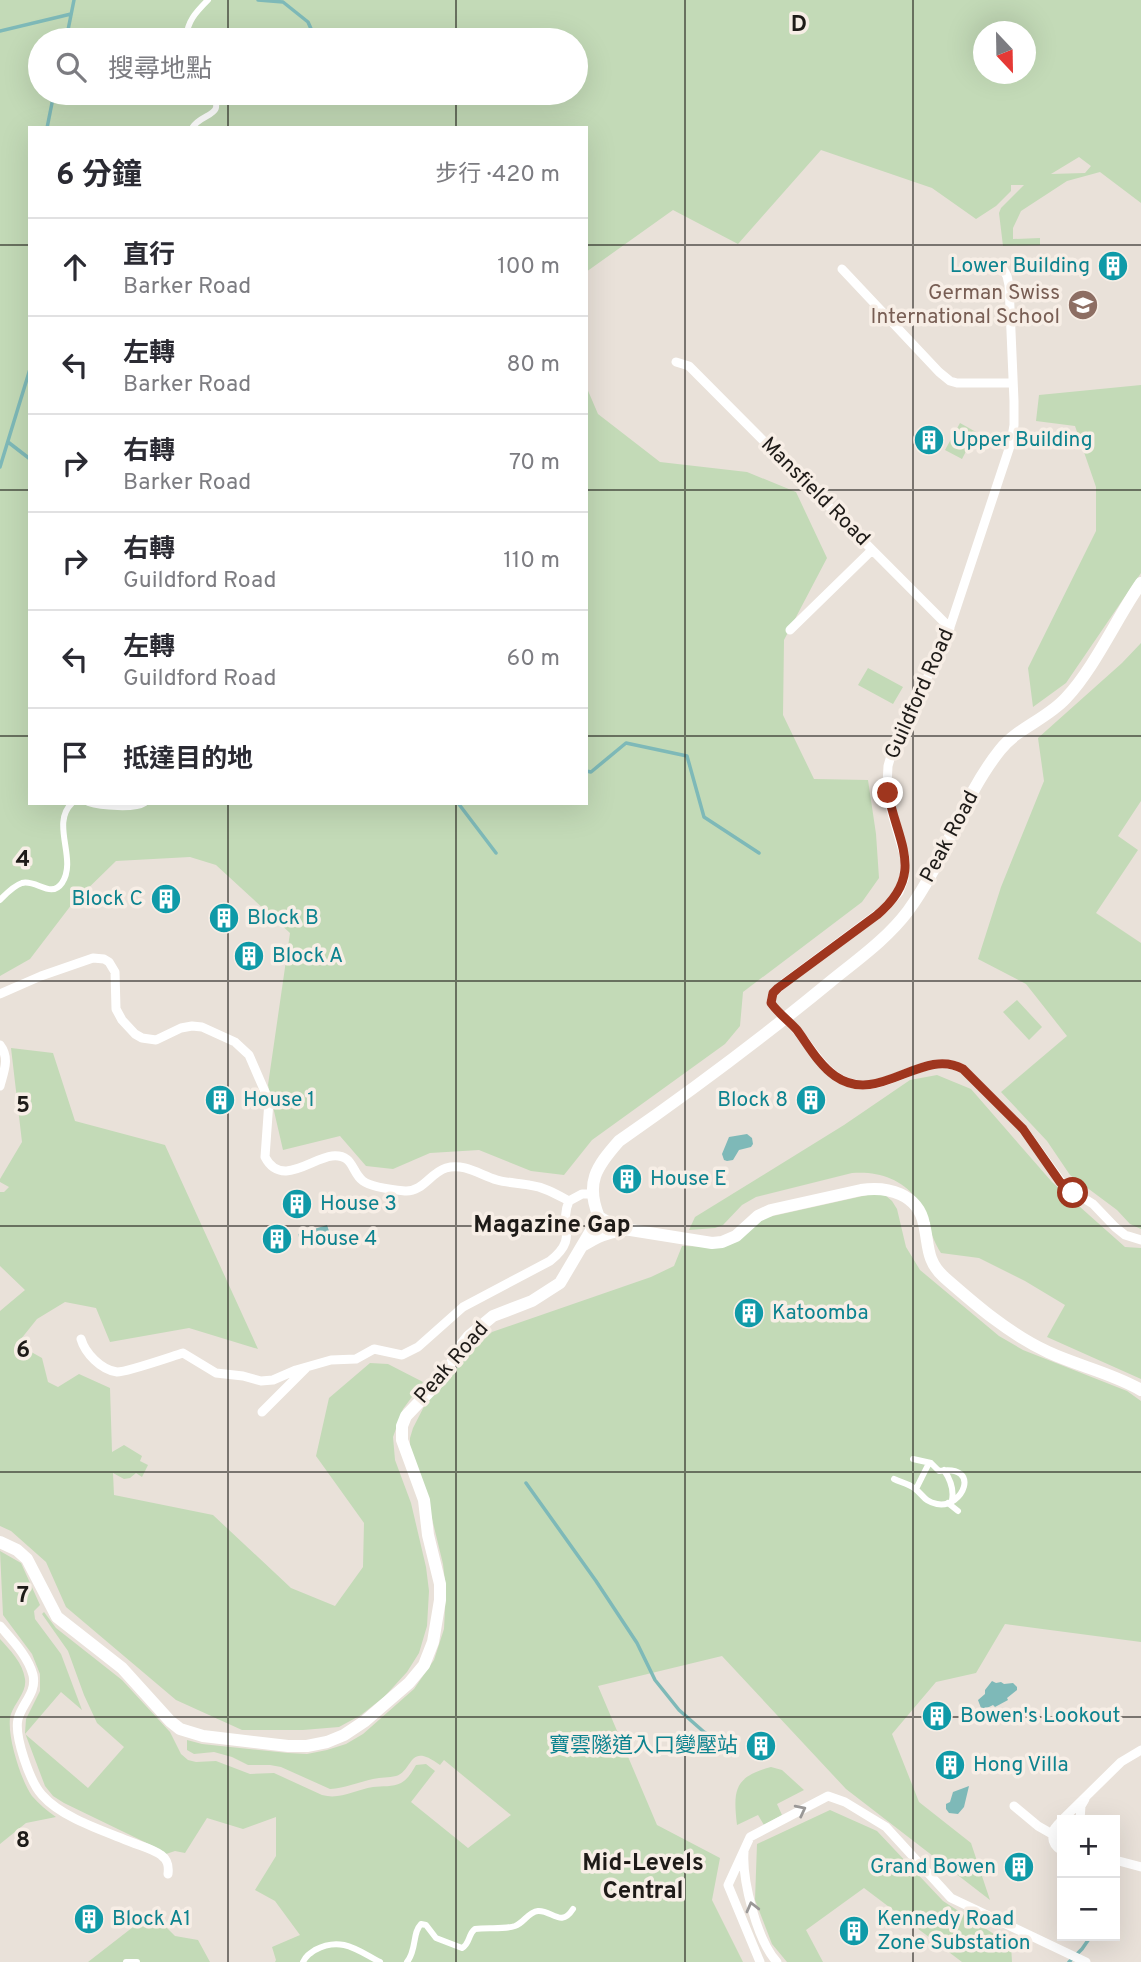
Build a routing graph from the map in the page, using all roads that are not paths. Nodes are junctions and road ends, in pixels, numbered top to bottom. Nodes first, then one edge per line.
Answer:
1 (208, 0) edge
2 (187, 28) edge
3 (216, 105) edge
4 (193, 126) edge
5 (842, 269) dead end
6 (1003, 269) dead end
7 (676, 362) dead end
8 (1013, 383) junction
9 (872, 550) junction
10 (1141, 583) edge
11 (950, 628) junction
12 (790, 630) dead end
13 (70, 805) edge
14 (97, 805) edge
15 (140, 805) edge
16 (0, 900) edge
17 (0, 994) edge
18 (785, 1018) junction
19 (0, 1045) edge
20 (0, 1086) edge
21 (592, 1194) junction
22 (569, 1200) junction
23 (599, 1217) junction
24 (634, 1230) junction
25 (1141, 1240) edge
26 (581, 1247) junction
27 (81, 1339) dead end
28 (307, 1366) junction
29 (1141, 1390) edge
30 (262, 1412) dead end
31 (913, 1459) dead end
32 (929, 1462) junction
33 (944, 1470) junction
34 (894, 1479) dead end
35 (916, 1489) junction
36 (950, 1503) junction
37 (958, 1511) dead end
38 (0, 1542) edge
39 (0, 1626) edge
40 (1141, 1750) edge
41 (1090, 1791) junction
42 (1014, 1806) dead end
43 (1068, 1815) edge
44 (1080, 1815) edge
45 (1057, 1824) edge
46 (1052, 1834) junction
47 (745, 1846) junction
48 (1057, 1847) edge
49 (1120, 1861) edge
50 (1141, 1867) edge
51 (169, 1874) dead end
52 (573, 1909) dead end
53 (1084, 1961) edge
54 (126, 1962) edge
55 (137, 1962) edge
56 (303, 1962) edge
57 (380, 1962) edge
58 (407, 1962) edge
59 (760, 1962) edge
60 (777, 1962) edge

1 - 2 street
3 - 4 street
5 - 8 street
6 - 8 street, Guildford Road
7 - 9 street, Mansfield Road
8 - 11 street, Guildford Road
9 - 11 street, Mansfield Road
9 - 12 street
10 - 18 main road, Peak Road
11 - 18 street, Guildford Road
13 - 16 street
14 - 15 street
17 - 22 street
18 - 21 main road, Peak Road
18 - 25 street
19 - 20 street
21 - 22 street
21 - 23 main road
22 - 28 street
23 - 24 main road
23 - 26 main road, Peak Road
24 - 26 main road
24 - 29 main road
26 - 38 main road, Peak Road
27 - 28 street
28 - 30 street
31 - 32 street
32 - 33 street
32 - 35 street
33 - 36 street
33 - 36 street
34 - 35 street
35 - 36 street
36 - 37 street
39 - 51 street
40 - 41 street
41 - 43 street
41 - 44 street
42 - 46 street
45 - 46 street
46 - 48 street
47 -> 53 street
47 - 59 street
60 -> 47 street
49 - 50 street
52 - 58 street
54 - 55 street
56 - 57 street

